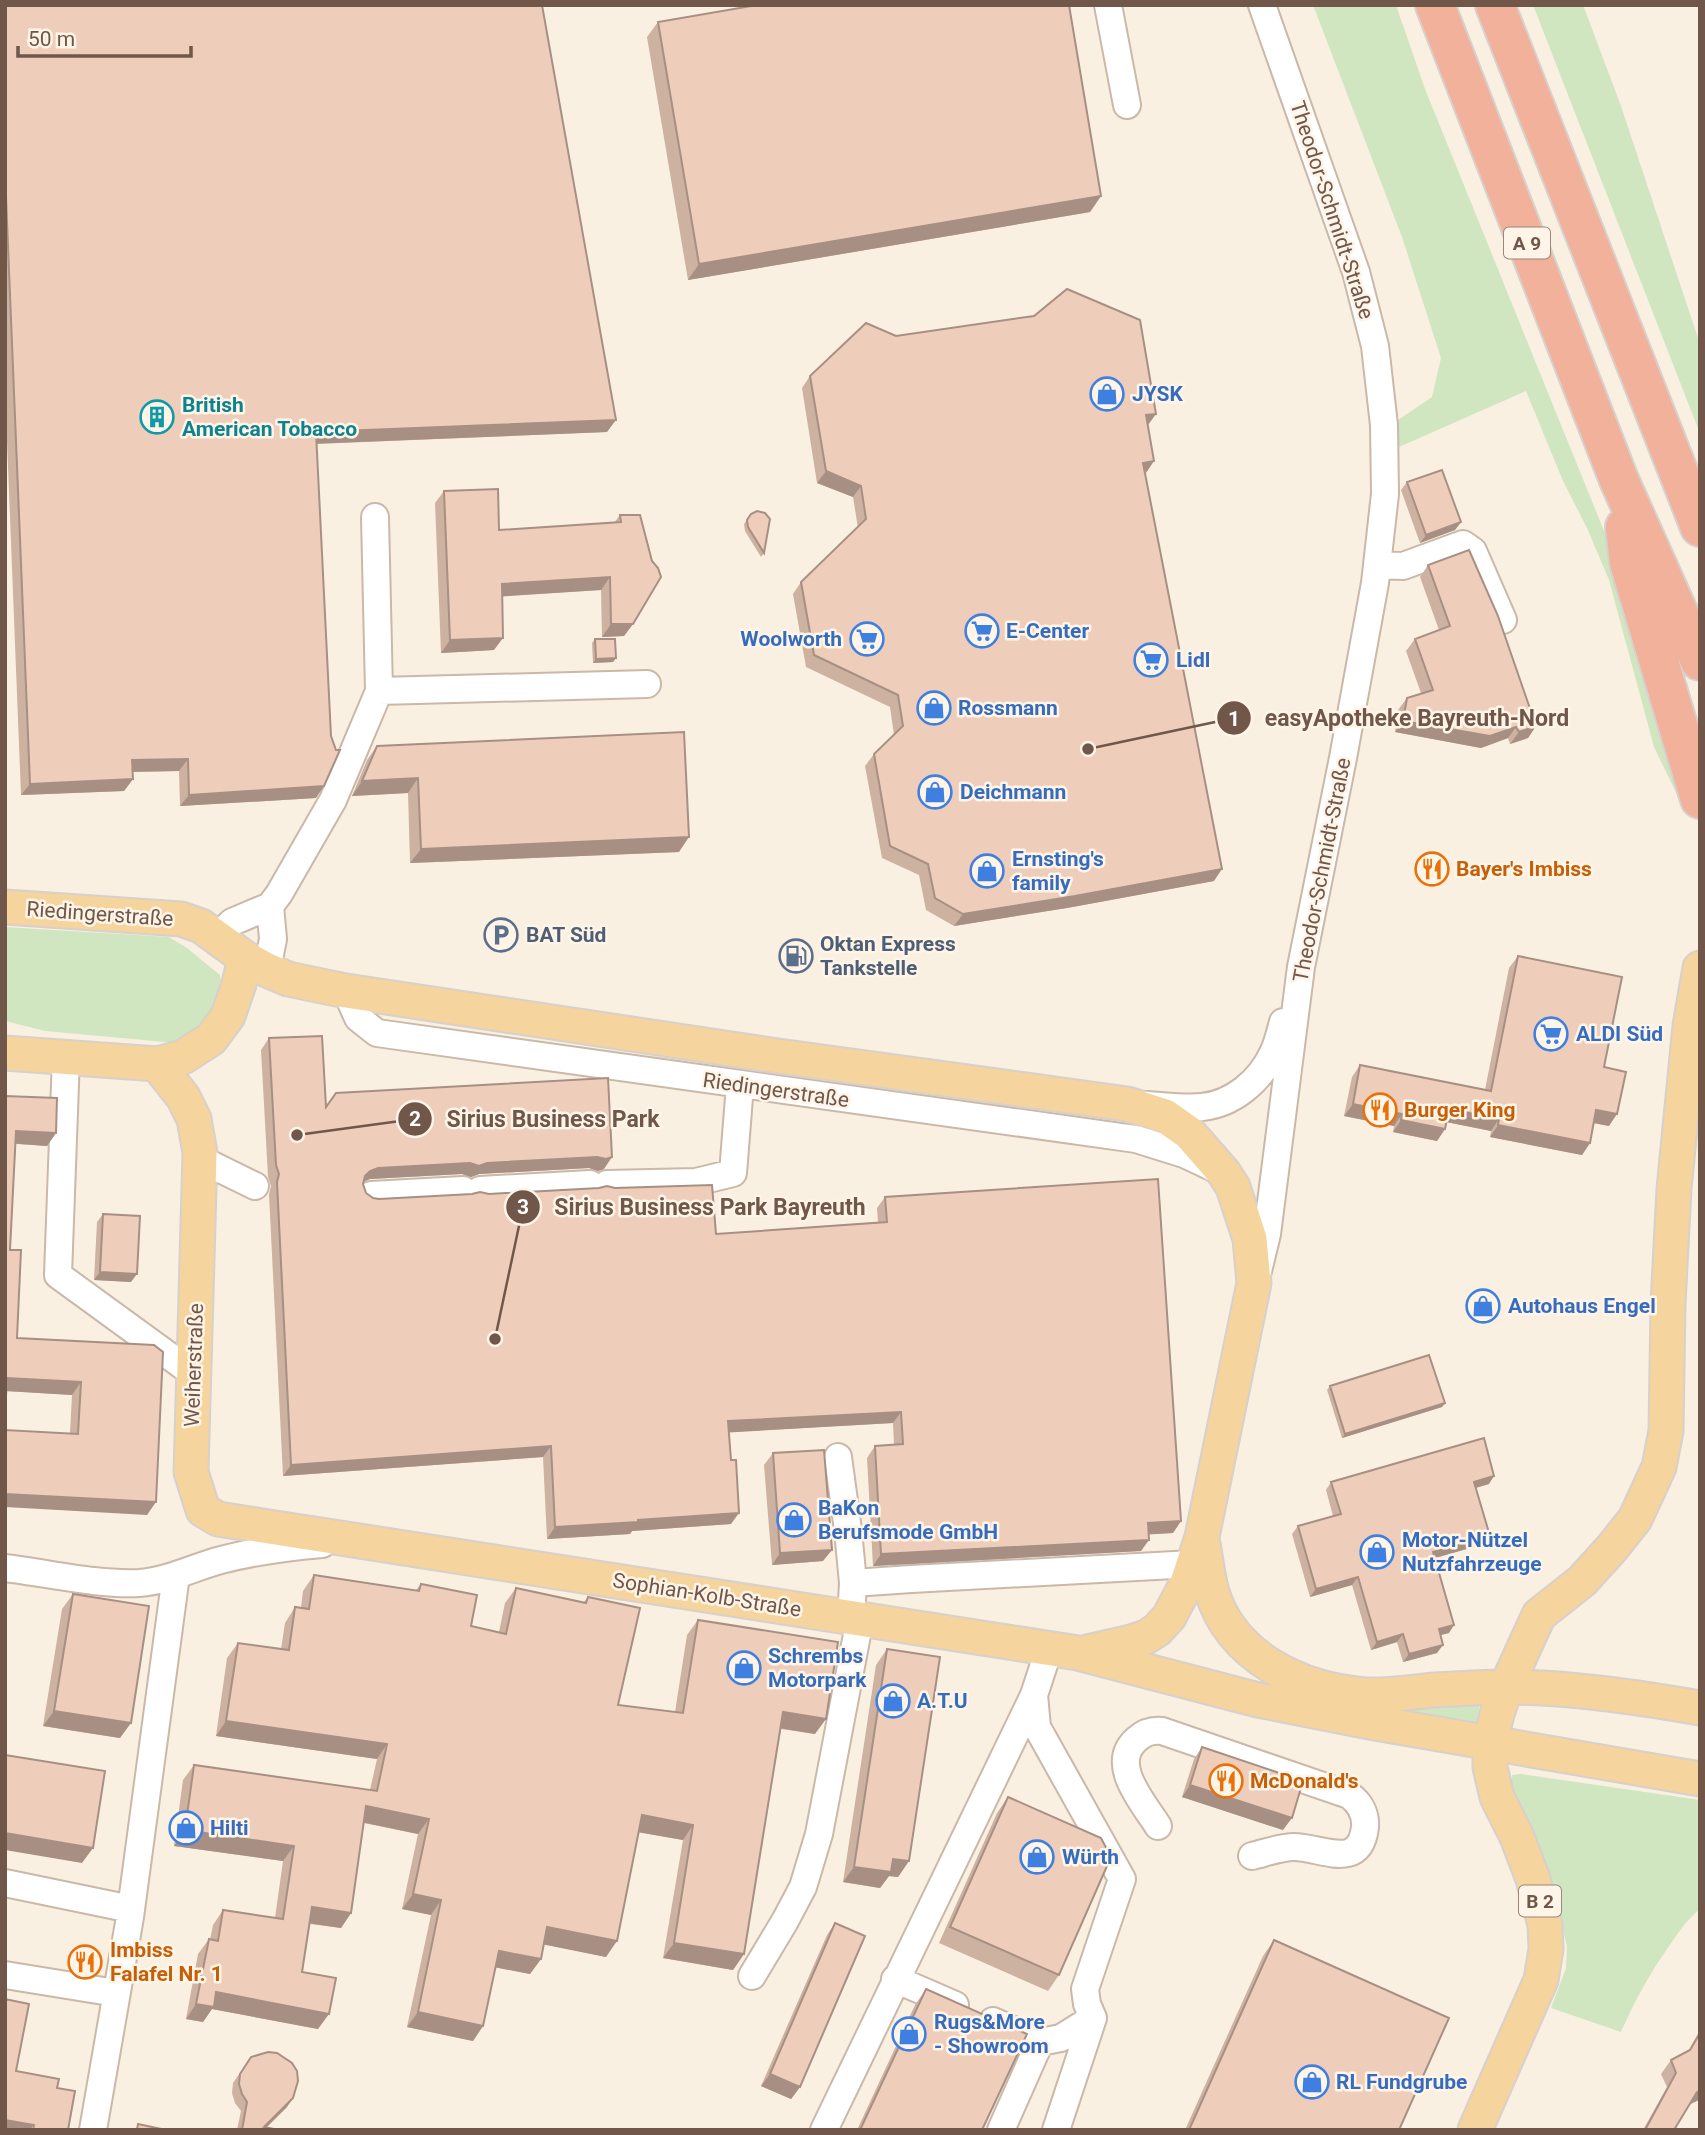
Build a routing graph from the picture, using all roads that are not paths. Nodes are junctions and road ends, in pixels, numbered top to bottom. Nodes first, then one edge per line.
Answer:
1 (1108, 5) edge
2 (1262, 5) edge
3 (1435, 5) edge
4 (1495, 5) edge
5 (1127, 105) dead end
6 (1619, 480) junction
7 (375, 517) dead end
8 (1700, 527) edge
9 (1378, 565) junction
10 (1503, 620) edge
11 (1700, 661) edge
12 (647, 684) dead end
13 (379, 691) junction
14 (1700, 799) edge
15 (14, 903) edge
16 (270, 906) junction
17 (217, 937) junction
18 (256, 964) junction
19 (1301, 967) junction
20 (1700, 968) edge
21 (346, 991) junction
22 (5, 1053) edge
23 (66, 1057) junction
24 (157, 1064) junction
25 (740, 1085) junction
26 (1127, 1104) junction
27 (200, 1158) junction
28 (1224, 1172) junction
29 (256, 1186) dead end
30 (371, 1195) edge
31 (1254, 1283) junction
32 (194, 1374) junction
33 (838, 1457) dead end
34 (366, 1541) junction
35 (1197, 1551) junction
36 (5, 1567) edge
37 (176, 1575) junction
38 (853, 1583) junction
39 (856, 1619) junction
40 (1063, 1651) junction
41 (1506, 1687) junction
42 (1034, 1695) junction
43 (1700, 1707) edge
44 (1490, 1743) junction
45 (1700, 1779) edge
46 (1158, 1826) dead end
47 (1252, 1856) dead end
48 (5, 1883) edge
49 (131, 1909) junction
50 (5, 1975) edge
51 (752, 1976) dead end
52 (895, 1979) junction
53 (117, 1993) junction
54 (1093, 2018) junction
55 (1041, 2042) junction
56 (93, 2130) edge
57 (824, 2130) edge
58 (1001, 2130) edge
59 (1056, 2130) edge
60 (1475, 2130) edge

1 - 5 street
2 - 9 street, Theodor-Schmidt-Straße
3 - 6 highway, A 9
4 - 8 highway, A 9
6 - 11 highway, A 9
6 - 14 highway
7 - 13 street
9 - 10 street
9 - 19 street, Theodor-Schmidt-Straße
12 - 13 street
13 - 16 street
15 - 17 main road, Riedingerstraße
16 - 17 street
16 - 18 street
17 - 18 main road, Riedingerstraße
18 - 21 main road, Riedingerstraße
18 - 24 main road
19 - 26 street
19 - 31 street, Theodor-Schmidt-Straße
20 - 41 main road, B 2
21 - 25 street, Riedingerstraße
21 - 26 main road, Riedingerstraße
22 - 23 main road
23 - 24 main road
23 - 32 street
24 - 27 main road, Weiherstraße
25 - 28 street, Riedingerstraße
25 - 30 street
26 - 28 main road, Riedingerstraße
27 - 29 street
27 - 32 main road, Weiherstraße
28 - 31 main road, Riedingerstraße
31 - 35 main road, Theodor-Schmidt-Straße
32 - 34 main road, Weiherstraße
33 - 38 street
34 - 37 street
34 - 39 main road, Sophian-Kolb-Straße
35 - 38 street
35 - 40 main road
35 - 41 main road
36 - 37 street
37 - 49 street
38 - 39 street
39 - 40 main road, Sophian-Kolb-Straße
39 - 51 street
40 - 42 street
40 - 44 main road
41 - 43 main road
41 - 44 main road, B 2
42 - 52 street
42 - 54 street
44 - 45 main road
44 - 60 main road, B 2
46 - 47 street
48 - 49 street
49 - 53 street
50 - 53 street
52 - 55 street
52 - 57 street
53 - 56 street
54 - 55 street
54 - 59 street
55 - 58 street

